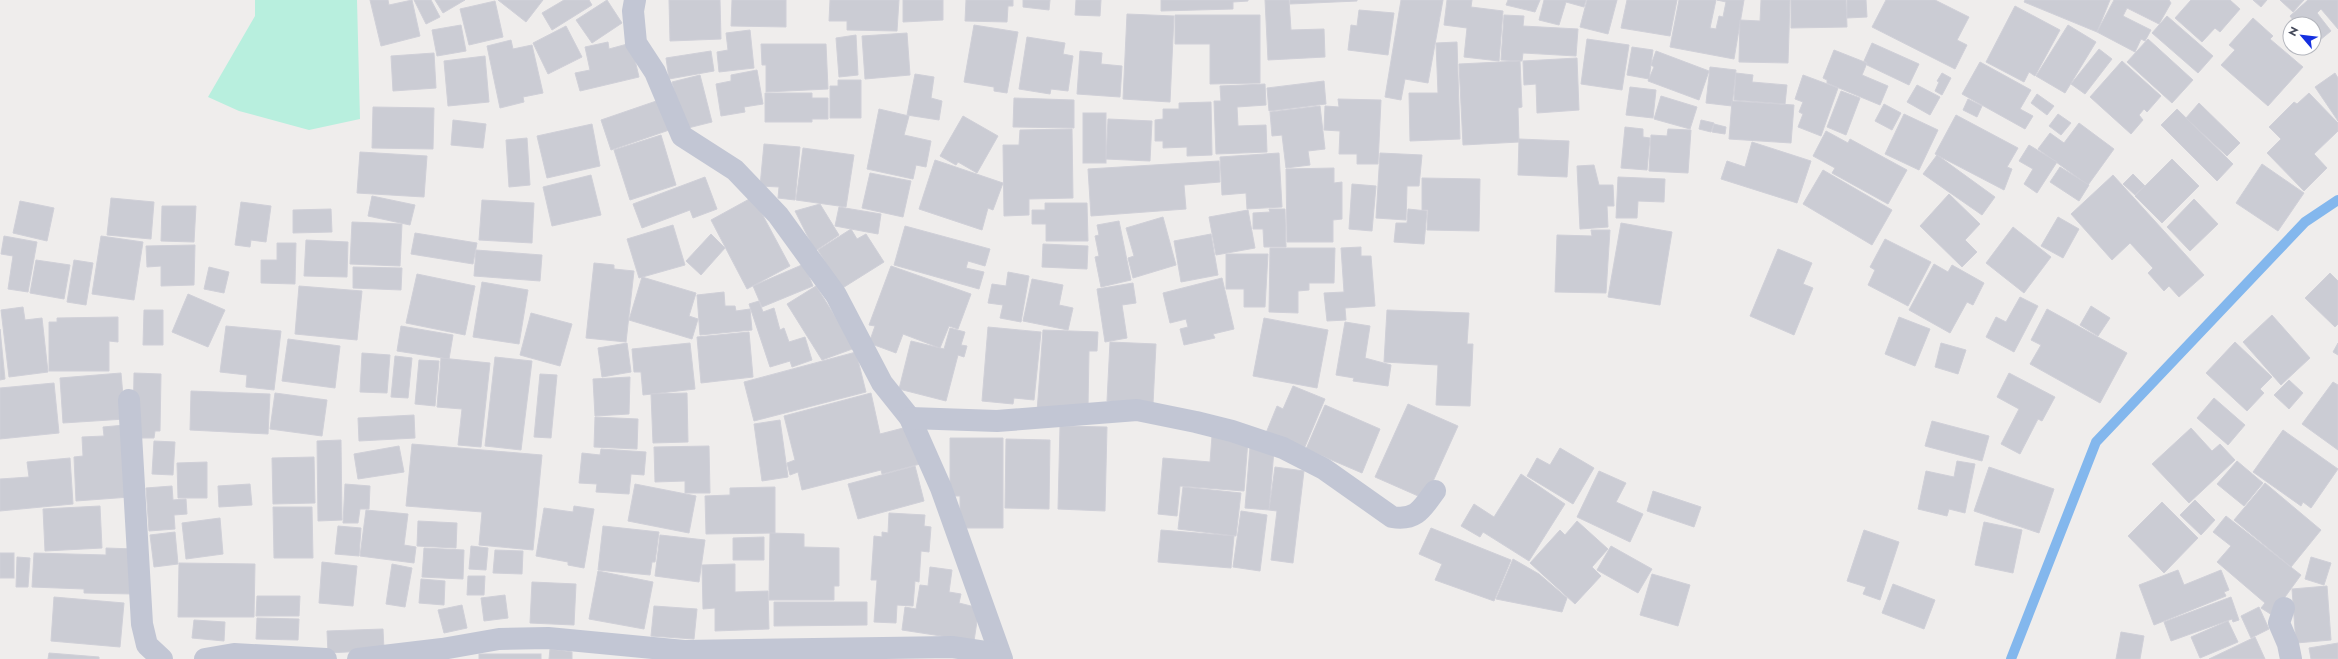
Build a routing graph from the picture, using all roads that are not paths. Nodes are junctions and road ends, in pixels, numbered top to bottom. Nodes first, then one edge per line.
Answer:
1 (635, 0) edge
2 (129, 400) dead end
3 (910, 418) junction
4 (1435, 491) dead end
5 (2284, 608) dead end
6 (234, 656) edge
7 (1000, 656) edge
8 (162, 659) edge
9 (205, 659) edge
10 (326, 659) edge
11 (358, 659) edge
12 (2291, 659) edge

1 - 3 street
2 - 8 street
3 - 4 street
3 - 7 street
5 - 12 street
6 - 9 street
6 - 10 street
7 - 11 street

